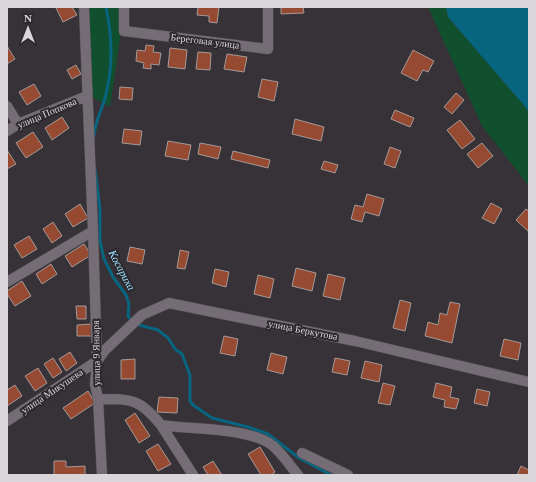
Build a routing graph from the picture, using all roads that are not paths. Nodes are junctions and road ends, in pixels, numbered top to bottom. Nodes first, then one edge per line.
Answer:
1 (84, 7) edge
2 (124, 7) edge
3 (268, 7) edge
4 (87, 96) junction
5 (7, 106) edge
6 (18, 124) junction
7 (7, 131) edge
8 (93, 231) junction
9 (7, 282) edge
10 (97, 361) junction
11 (529, 382) edge
12 (98, 399) junction
13 (7, 421) edge
14 (161, 425) junction
15 (302, 453) dead end
16 (102, 475) edge
17 (193, 475) edge
18 (298, 475) edge
19 (348, 475) edge

1 - 4 street, улица 9 Января
2 - 3 street, Береговая улица
4 - 6 street, улица Попкова
4 - 8 street, улица 9 Января
5 - 6 street
6 - 7 street, улица Попкова
8 - 9 street
8 - 10 street, улица 9 Января
10 - 11 street, улица Беркутова
10 - 12 street, улица 9 Января
10 - 13 street, улица Микушева
12 - 14 street
12 - 16 street, улица 9 Января
14 - 17 street
14 - 18 street
15 - 19 street

